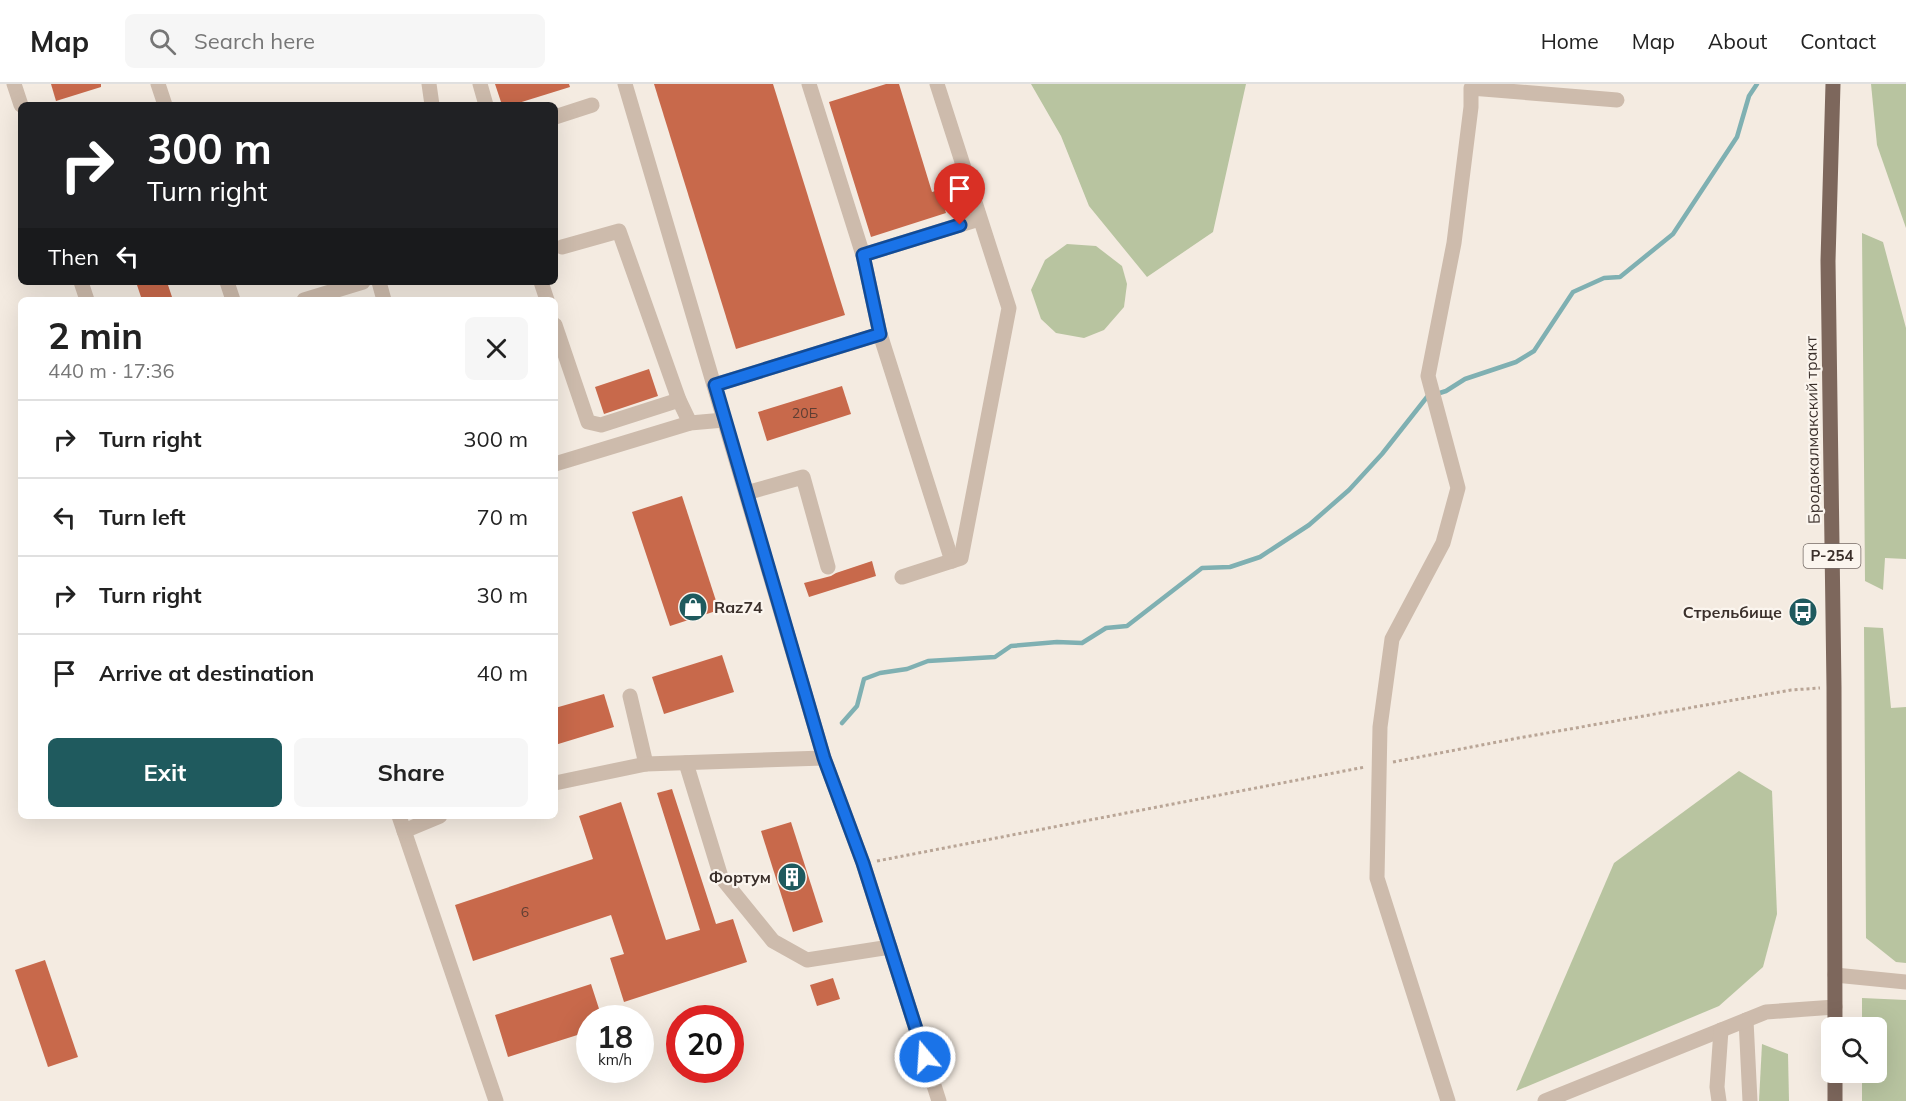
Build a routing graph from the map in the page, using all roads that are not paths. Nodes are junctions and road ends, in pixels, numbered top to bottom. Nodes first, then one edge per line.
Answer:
1 (14, 84) edge
2 (158, 84) edge
3 (429, 84) edge
4 (480, 84) edge
5 (625, 84) edge
6 (809, 84) edge
7 (937, 84) edge
8 (1833, 84) edge
9 (1617, 100) dead end
10 (20, 102) edge
11 (164, 102) edge
12 (432, 102) edge
13 (485, 102) edge
14 (592, 105) dead end
15 (558, 116) edge
16 (980, 219) junction
17 (562, 247) dead end
18 (863, 255) junction
19 (353, 285) edge
20 (314, 297) edge
21 (558, 333) edge
22 (880, 334) junction
23 (715, 385) junction
24 (679, 400) junction
25 (724, 420) junction
26 (690, 423) junction
27 (558, 463) edge
28 (746, 493) junction
29 (952, 561) junction
30 (828, 567) dead end
31 (902, 577) dead end
32 (630, 696) dead end
33 (824, 758) junction
34 (686, 763) junction
35 (646, 764) junction
36 (558, 782) edge
37 (423, 819) edge
38 (401, 823) edge
39 (890, 947) junction
40 (1835, 975) junction
41 (1906, 982) edge
42 (1835, 1007) junction
43 (1835, 1017) edge
44 (1746, 1020) junction
45 (1721, 1030) junction
46 (1835, 1083) edge
47 (496, 1101) edge
48 (939, 1101) edge
49 (1448, 1101) edge
50 (1545, 1101) edge
51 (1719, 1101) edge
52 (1750, 1101) edge
53 (1835, 1101) edge

1 - 10 street
2 - 11 street
3 - 12 street
4 - 13 street
5 - 23 street
6 - 18 street
7 - 16 street
8 - 40 main road, Бродокалмакский тракт / Р-254
9 - 49 street
14 - 15 street
16 - 18 street
16 - 29 street
17 - 24 street
18 - 22 street
19 - 20 street
21 - 24 street
22 - 23 street
22 - 29 street
23 - 25 street
24 - 26 street
25 - 26 street
25 - 28 street
26 - 27 street
28 - 30 street
28 - 33 street
29 - 31 street
32 - 35 street
33 - 34 street
33 - 39 street
34 - 35 street
34 - 39 street
35 - 36 street
37 - 38 street
38 - 47 street
39 - 48 street
40 - 41 street
40 - 42 main road, Бродокалмакский тракт / Р-254
42 - 43 main road, Бродокалмакский тракт / Р-254
42 - 44 street
44 - 45 street
44 - 52 street
45 - 50 street
45 - 51 street
46 - 53 main road

